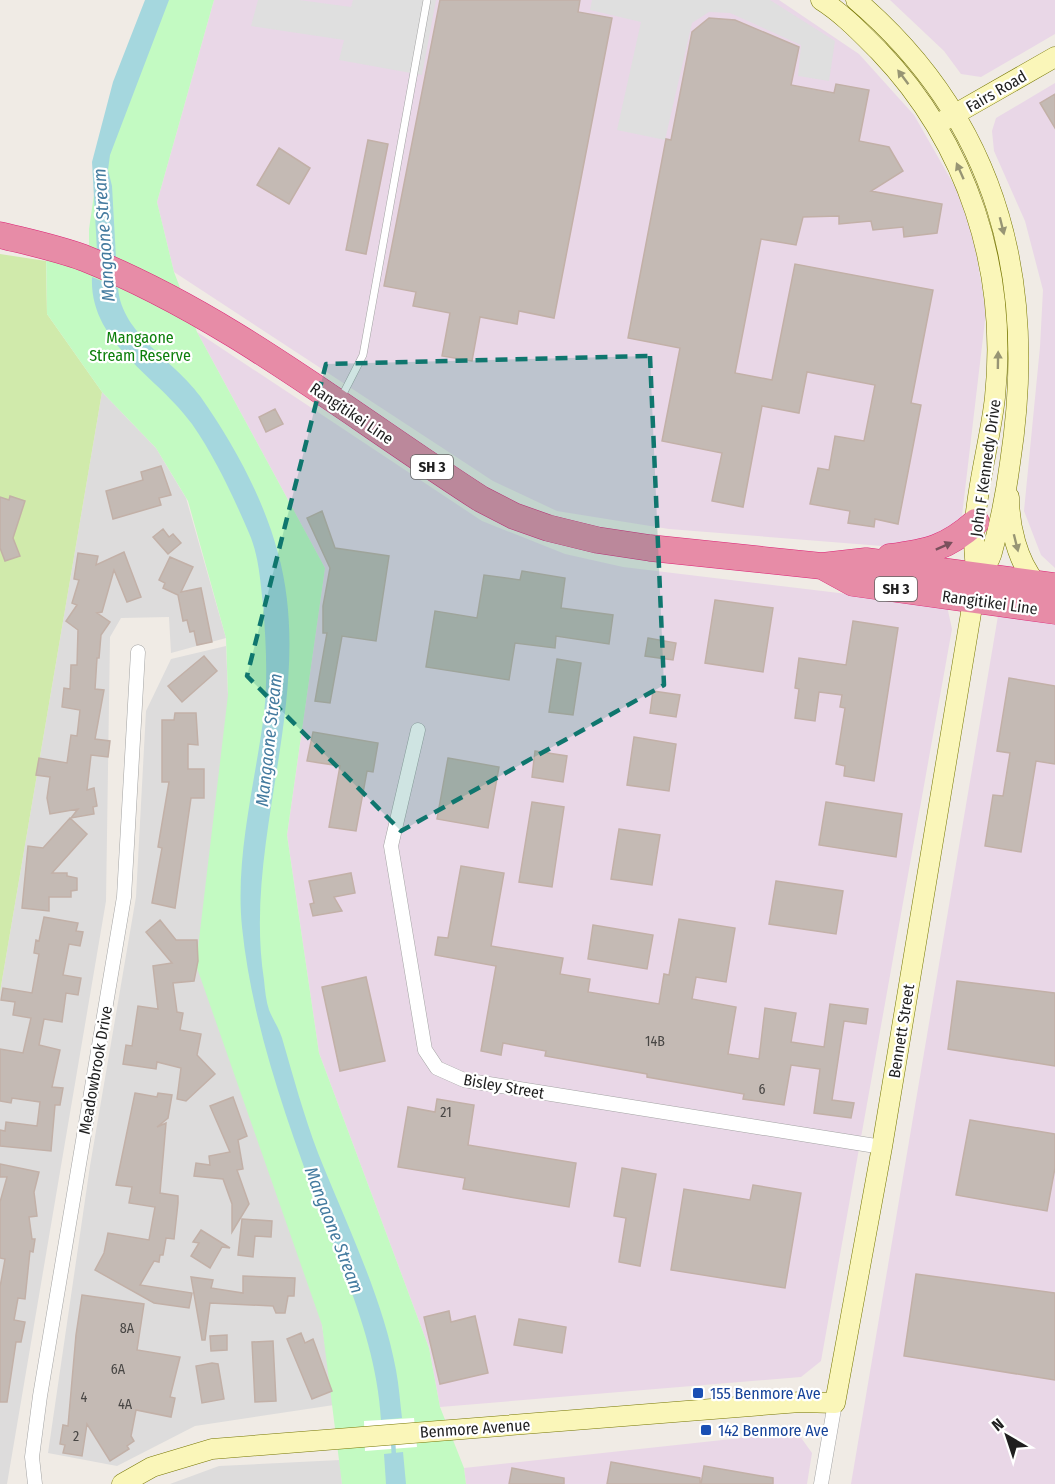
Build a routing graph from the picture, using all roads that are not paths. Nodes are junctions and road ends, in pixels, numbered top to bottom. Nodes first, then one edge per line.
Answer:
1 (427, 0) edge
2 (821, 0) edge
3 (856, 0) edge
4 (1055, 57) edge
5 (955, 115) junction
6 (936, 125) junction
7 (0, 235) edge
8 (995, 401) junction
9 (338, 402) junction
10 (1018, 405) junction
11 (1010, 464) junction
12 (976, 522) junction
13 (866, 561) junction
14 (822, 566) junction
15 (1045, 584) edge
16 (976, 588) junction
17 (1055, 611) edge
18 (138, 652) dead end
19 (418, 730) dead end
20 (882, 1147) junction
21 (835, 1403) junction
22 (35, 1484) edge
23 (122, 1484) edge
24 (821, 1484) edge

1 - 9 lane
6 -> 2 street, John F Kennedy Drive
3 - 5 street, John F Kennedy Drive
4 - 5 street, Fairs Road
5 - 6 street, Fairs Road
5 -> 10 street, John F Kennedy Drive
8 -> 6 street, John F Kennedy Drive
7 - 9 highway, Rangitikei Line / SH 3
8 - 10 street
8 - 12 street, John F Kennedy Drive
9 - 14 highway, Rangitikei Line / SH 3
10 - 11 street, John F Kennedy Drive
11 -> 15 street
11 - 16 street, John F Kennedy Drive
13 -> 12 highway
12 - 16 street, John F Kennedy Drive
13 - 14 highway, Rangitikei Line / SH 3
13 - 16 highway, Rangitikei Line / SH 3
14 - 16 highway, Rangitikei Line / SH 3
15 - 16 highway, Rangitikei Line / SH 3
16 - 17 highway, Rangitikei Line / SH 3
16 - 20 street, Bennett Street
18 - 22 street, Meadowbrook Drive
19 - 20 street, Bisley Street
20 - 21 street, Bennett Street
21 - 23 street, Benmore Avenue
21 - 24 street, Bennett Street

